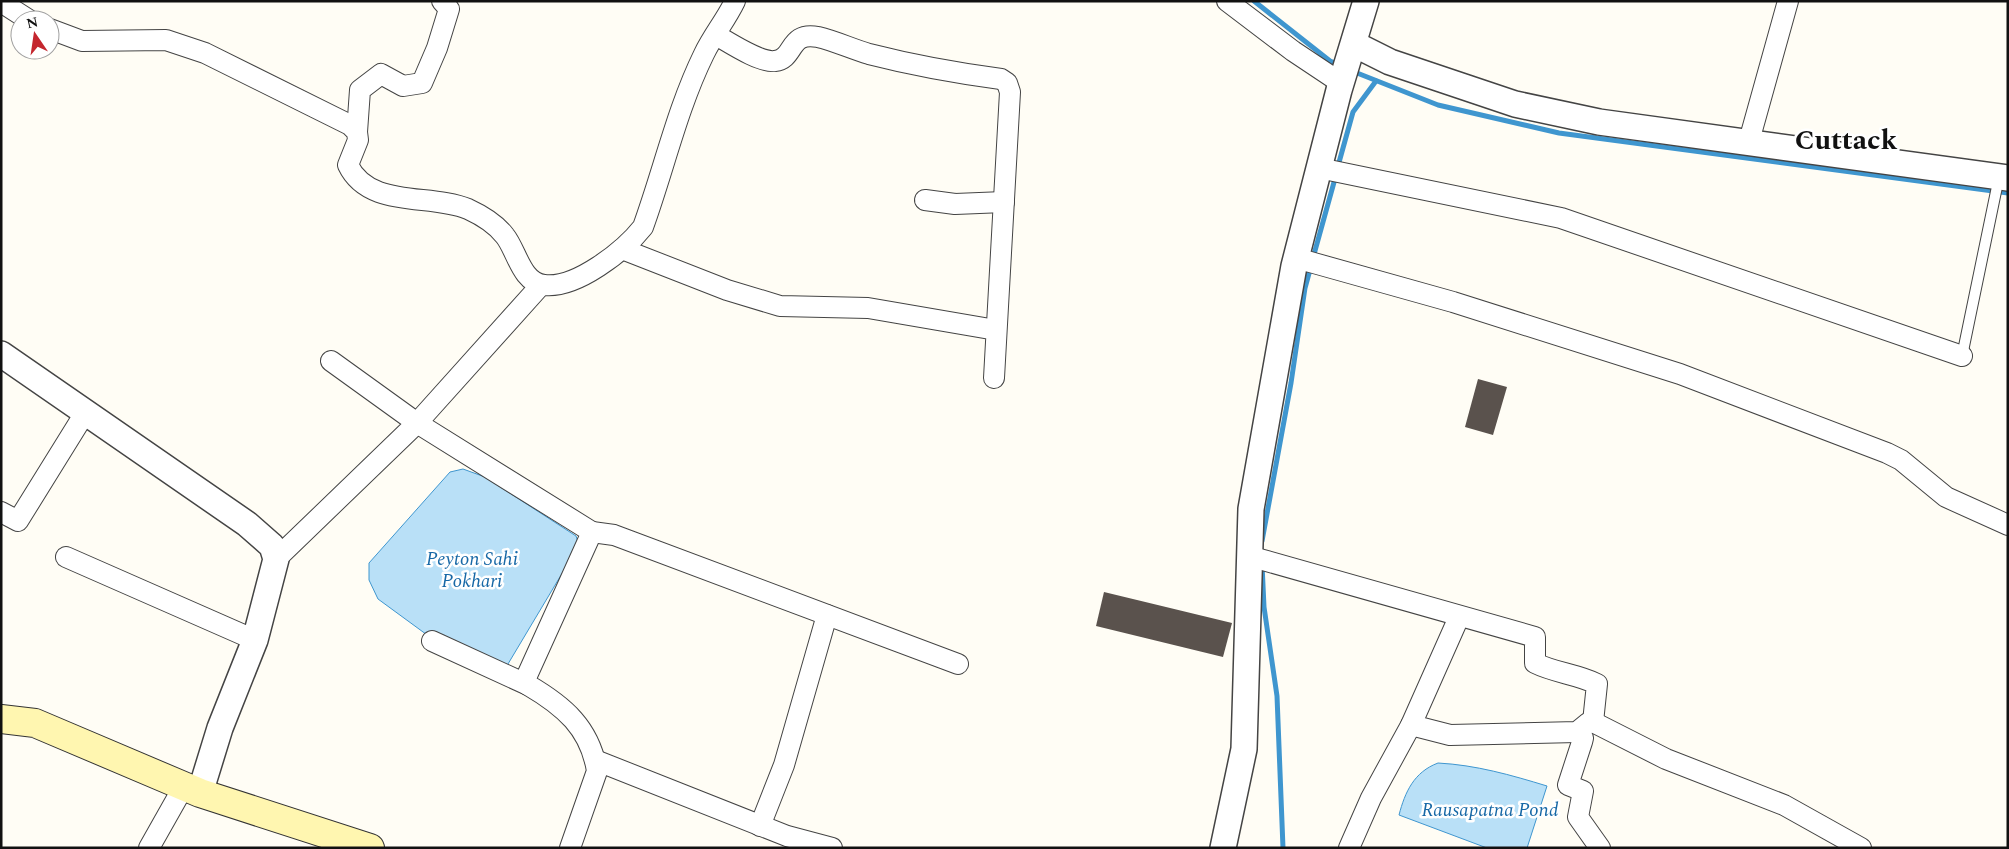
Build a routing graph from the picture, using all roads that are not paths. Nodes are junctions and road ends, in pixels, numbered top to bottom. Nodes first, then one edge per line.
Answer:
1 (442, 1) edge
2 (735, 1) edge
3 (1226, 1) edge
4 (1366, 1) edge
5 (1788, 1) edge
6 (1, 2) edge
7 (13, 10) edge
8 (60, 33) edge
9 (716, 35) junction
10 (1354, 45) junction
11 (1342, 80) junction
12 (357, 132) junction
13 (1749, 141) junction
14 (1319, 168) junction
15 (2003, 178) edge
16 (925, 200) dead end
17 (1004, 202) junction
18 (622, 249) junction
19 (1296, 258) junction
20 (541, 284) junction
21 (996, 330) junction
22 (1, 354) edge
23 (1962, 356) joint
24 (331, 361) dead end
25 (994, 378) dead end
26 (86, 412) junction
27 (417, 423) junction
28 (1, 512) edge
29 (2008, 525) edge
30 (592, 532) junction
31 (1249, 556) junction
32 (66, 557) dead end
33 (276, 559) junction
34 (827, 615) junction
35 (1459, 617) junction
36 (256, 640) junction
37 (432, 641) dead end
38 (958, 664) dead end
39 (528, 685) junction
40 (1, 719) edge
41 (1411, 725) junction
42 (1585, 727) junction
43 (595, 760) junction
44 (192, 789) junction
45 (760, 826) junction
46 (149, 848) edge
47 (370, 848) edge
48 (570, 848) edge
49 (832, 848) edge
50 (1223, 848) edge
51 (1349, 848) edge
52 (1600, 848) edge
53 (1861, 848) edge

1 - 12 street
2 - 9 street
3 - 11 street
4 - 10 street
5 - 13 street
6 - 7 street
8 - 12 street
9 - 17 street
9 - 18 street
10 - 11 street
10 - 13 street
11 - 14 street
12 - 20 street
13 - 15 street
14 - 19 street
14 - 23 street
15 - 23 lane
16 - 17 street
17 - 21 street
18 - 20 street
18 - 21 street
19 - 29 street
19 - 31 street
20 - 27 street
21 - 25 street
22 - 26 street
24 - 27 street
26 - 28 street
26 - 33 street
27 - 30 street
27 - 33 street
30 - 34 street
30 - 39 street
31 - 35 street
31 - 50 street
32 - 36 street
33 - 36 street
34 - 38 street
34 - 45 street
35 - 41 street
35 - 42 street
36 - 44 street
37 - 39 street
39 - 43 street
40 - 44 main road
41 - 42 street
41 - 51 street
42 - 52 street
42 - 53 street
43 - 45 street
43 - 48 street
44 - 46 street
44 - 47 main road
45 - 49 street

